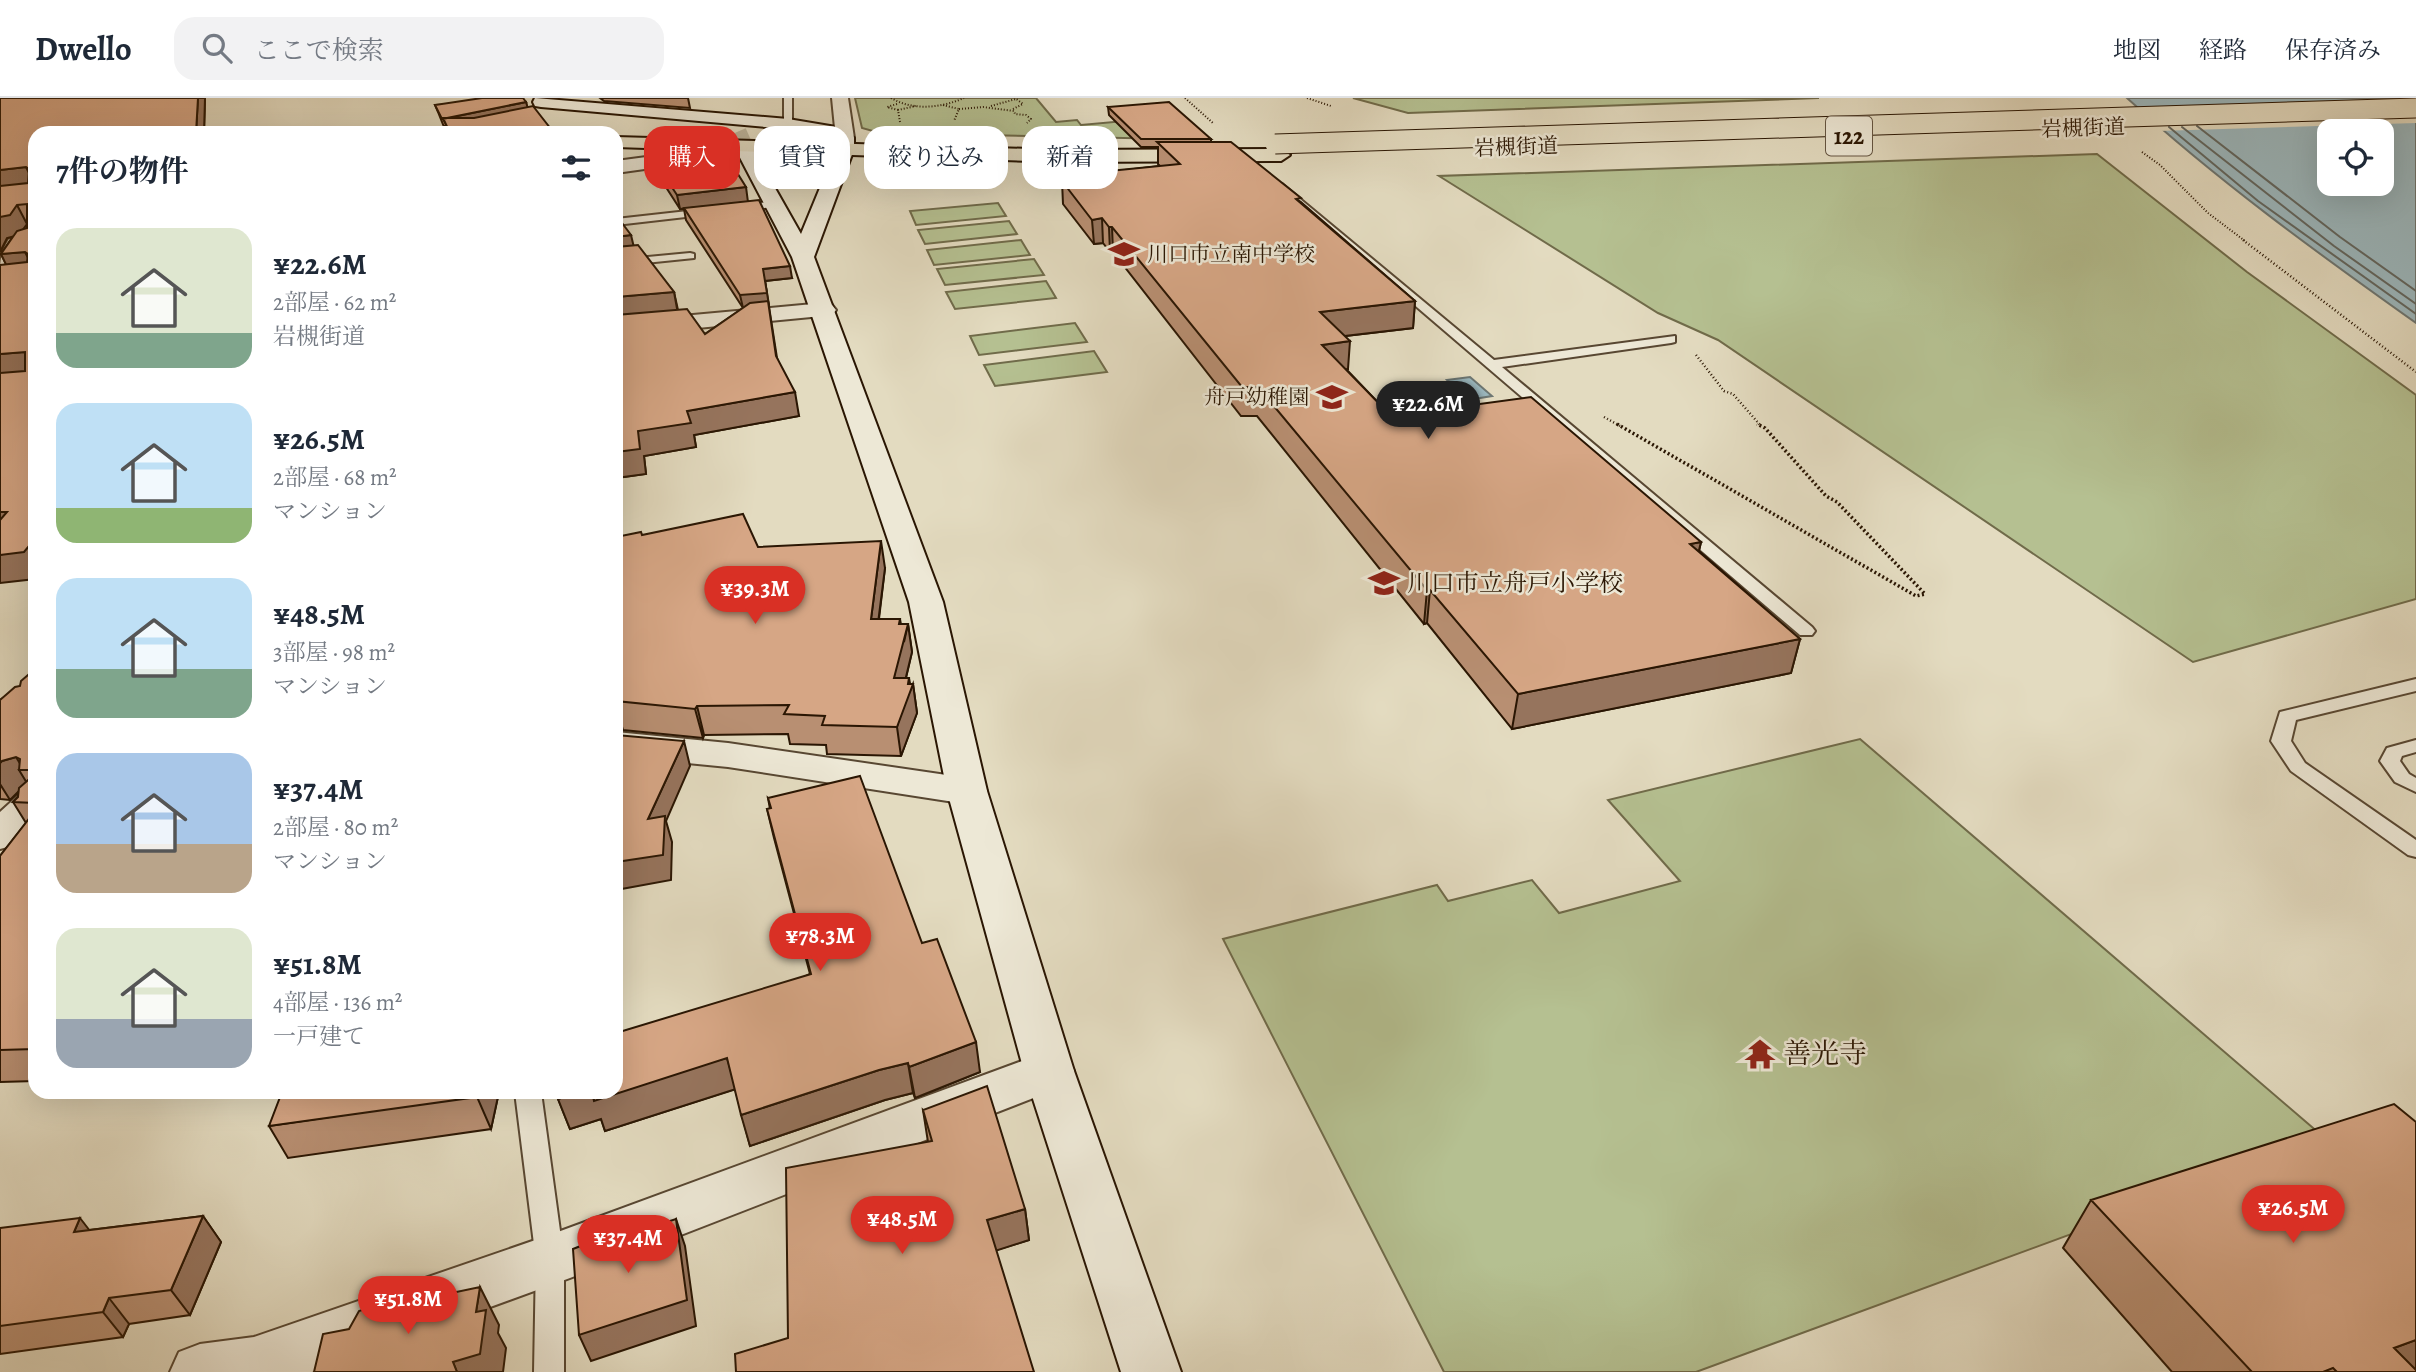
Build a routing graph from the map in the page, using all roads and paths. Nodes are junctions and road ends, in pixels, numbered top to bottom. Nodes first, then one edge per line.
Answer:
1 (788, 98) edge
2 (840, 98) edge
3 (891, 98) edge
4 (964, 98) edge
5 (1016, 98) edge
6 (1185, 98) edge
7 (1307, 98) edge
8 (900, 103) junction
9 (943, 105) junction
10 (916, 106) junction
11 (1333, 106) dead end
12 (539, 107) edge
13 (983, 107) junction
14 (2416, 108) edge
15 (959, 109) junction
16 (898, 110) junction
17 (1009, 110) junction
18 (2416, 117) edge
19 (953, 122) junction
20 (944, 123) dead end
21 (788, 124) junction
22 (904, 124) dead end
23 (963, 125) dead end
24 (1022, 125) dead end
25 (804, 126) edge
26 (843, 126) edge
27 (1217, 127) dead end
28 (623, 133) edge
29 (754, 139) edge
30 (623, 142) edge
31 (742, 143) junction
32 (754, 143) edge
33 (850, 143) edge
34 (2131, 148) dead end
35 (1278, 149) junction
36 (623, 166) edge
37 (1273, 179) edge
38 (828, 189) edge
39 (776, 204) junction
40 (623, 221) edge
41 (17, 241) edge
42 (690, 256) dead end
43 (803, 257) junction
44 (623, 262) edge
45 (4, 278) edge
46 (824, 310) junction
47 (623, 328) edge
48 (1671, 340) dead end
49 (1689, 347) dead end
50 (1493, 364) junction
51 (2416, 372) edge
52 (1596, 412) dead end
53 (1806, 631) dead end
54 (2411, 690) edge
55 (623, 745) edge
56 (2416, 746) edge
57 (2416, 786) edge
58 (967, 791) junction
59 (28, 809) edge
60 (0, 835) edge
61 (2416, 850) edge
62 (1049, 1071) junction
63 (529, 1099) edge
64 (550, 1260) junction
65 (253, 1368) edge
66 (200, 1372) edge
67 (549, 1372) edge
68 (1151, 1372) edge

1 - 21 lane
2 - 26 street
3 - 8 path
4 - 9 path
5 - 13 path
5 - 17 path
6 - 27 path
7 - 11 path
8 - 10 path
8 - 16 path
9 - 10 path
9 - 15 path
10 - 16 path
12 - 21 street
12 - 31 street
13 - 15 path
13 - 17 path
14 - 35 highway, 岩槻街道 / 122, bridge
15 - 19 path
16 - 22 path
17 - 24 path
18 - 35 highway, 岩槻街道 / 122
19 - 20 path
19 - 23 path
21 - 25 street
28 - 29 highway, 岩槻街道 / 122
30 - 32 highway, 岩槻街道 / 122
31 - 36 street
31 - 39 street
33 - 35 highway, 岩槻街道 / 122
34 - 51 path
37 - 50 lane
38 - 43 street
39 - 40 lane
39 - 43 street
41 - 45 street
42 - 44 lane
43 - 46 street
46 - 47 street
46 - 58 street
48 - 50 lane
49 - 52 path
50 - 53 lane
54 - 61 lane
55 - 58 street
56 - 57 lane
58 - 62 street
59 - 60 street
62 - 64 street
62 - 68 street
63 - 64 lane
64 - 65 street
64 - 67 lane
65 - 66 street

